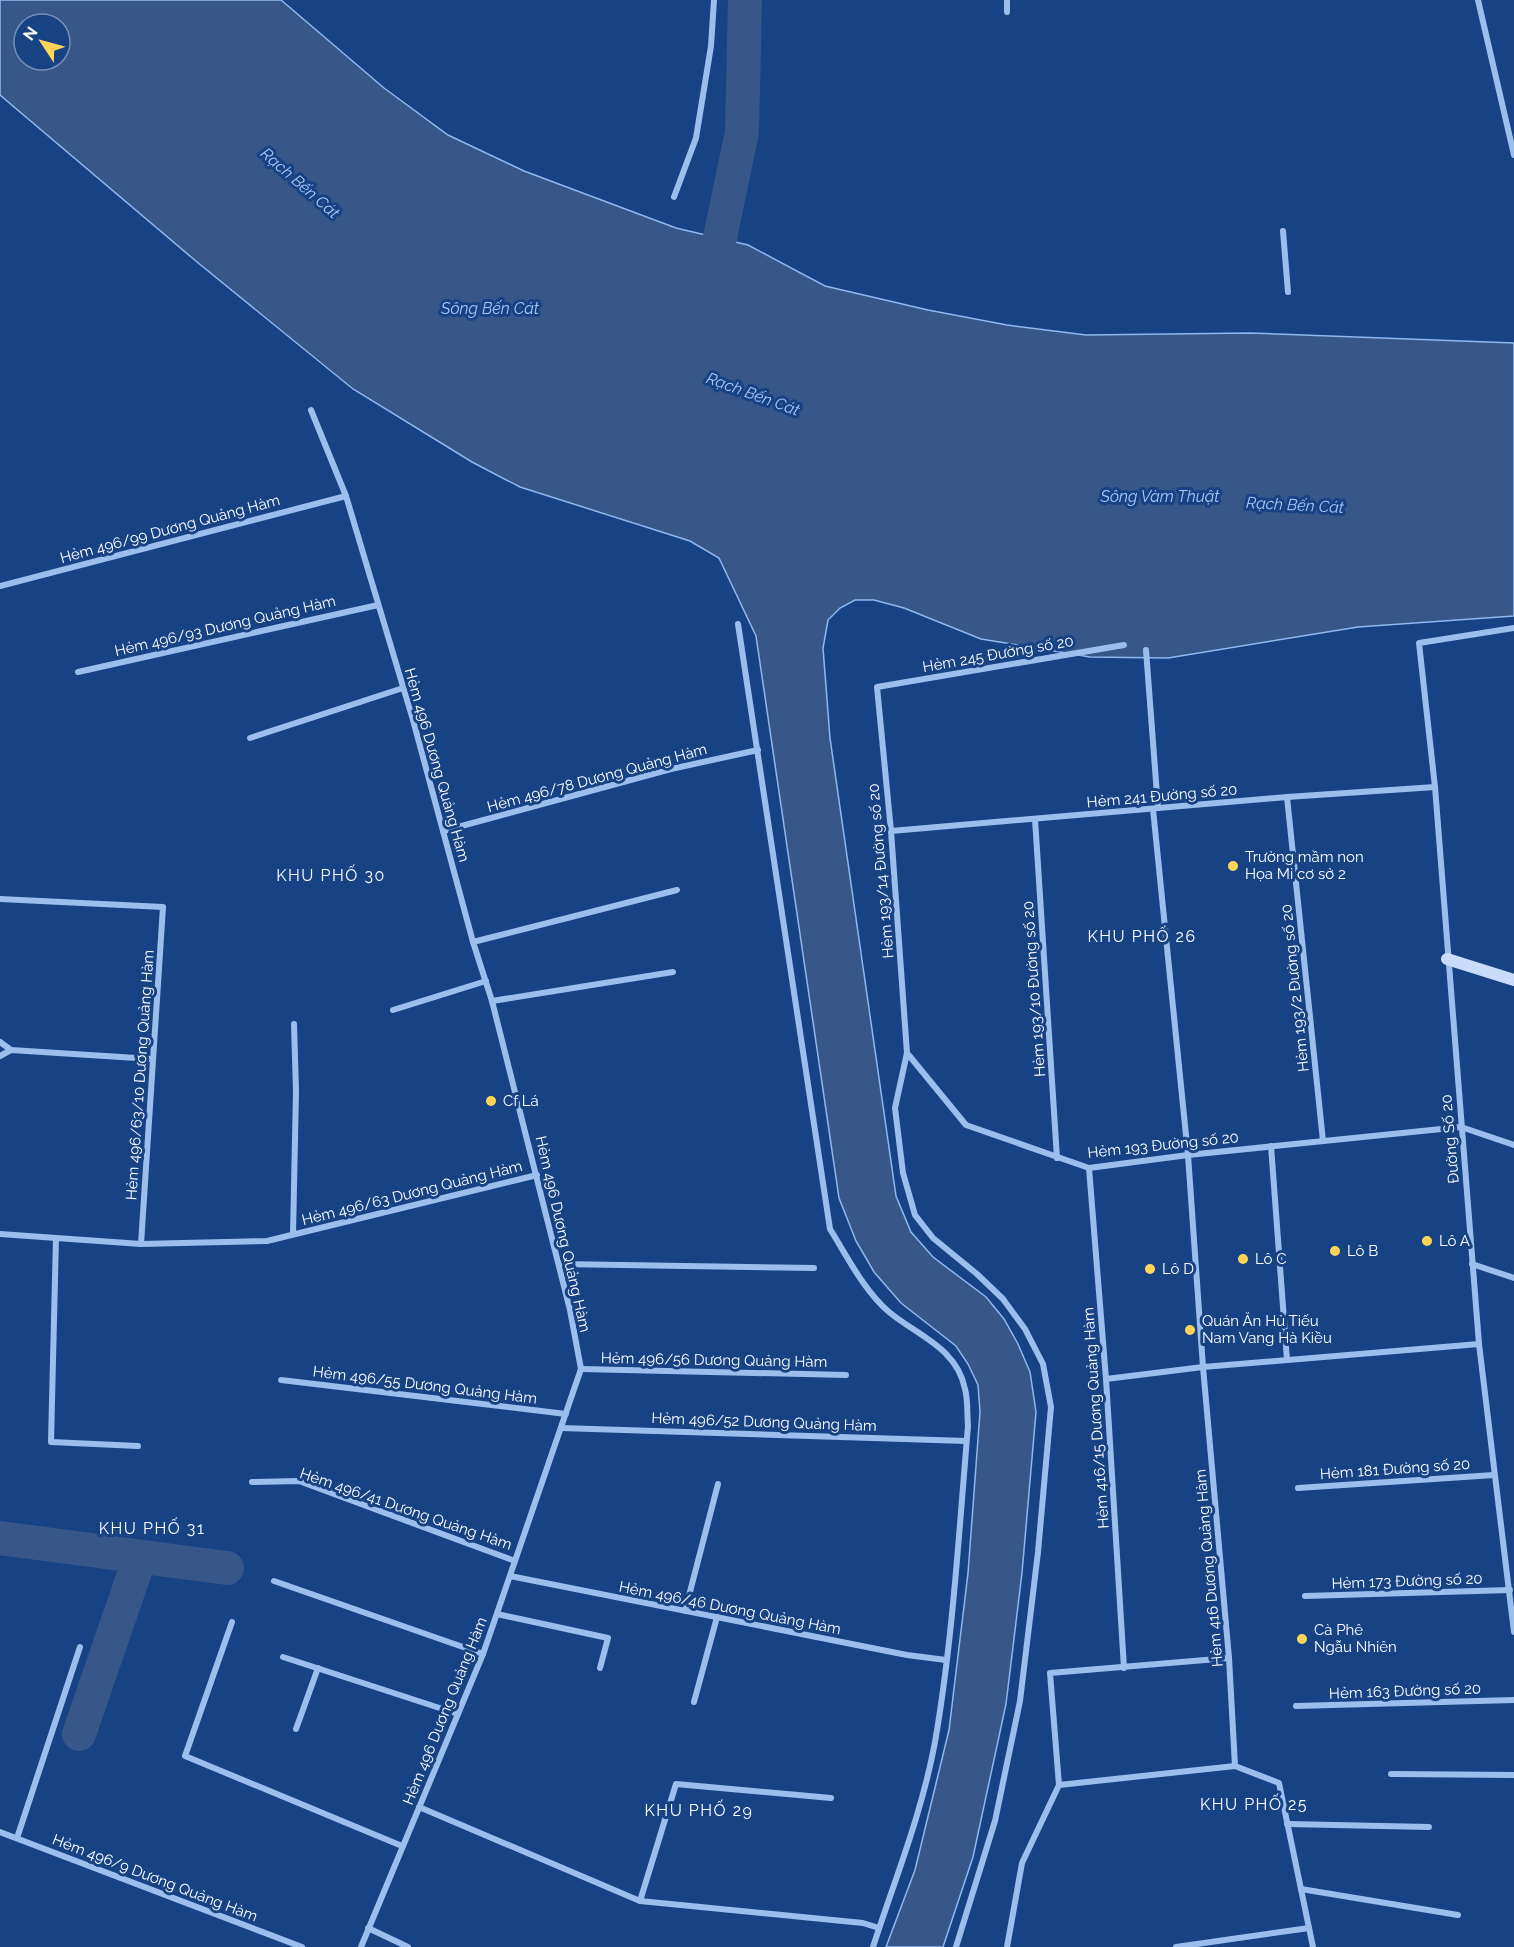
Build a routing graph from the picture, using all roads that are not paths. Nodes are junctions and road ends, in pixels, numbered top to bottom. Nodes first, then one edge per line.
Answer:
1 (714, 0) edge
2 (1007, 0) edge
3 (1478, 0) edge
4 (1007, 12) dead end
5 (1514, 155) edge
6 (674, 197) dead end
7 (1283, 231) dead end
8 (1288, 292) dead end
9 (311, 410) dead end
10 (346, 496) junction
11 (0, 586) edge
12 (378, 604) junction
13 (738, 624) dead end
14 (1514, 628) edge
15 (1124, 645) dead end
16 (1146, 650) dead end
17 (78, 672) dead end
18 (877, 687) joint
19 (403, 688) junction
20 (250, 738) dead end
21 (758, 750) junction
22 (1435, 787) junction
23 (1287, 797) junction
24 (1156, 808) junction
25 (1035, 819) junction
26 (443, 831) junction
27 (891, 831) junction
28 (677, 890) dead end
29 (0, 899) edge
30 (473, 942) junction
31 (1447, 959) junction
32 (674, 972) dead end
33 (1514, 980) edge
34 (486, 981) junction
35 (492, 1002) junction
36 (393, 1010) dead end
37 (294, 1024) dead end
38 (0, 1042) edge
39 (11, 1050) junction
40 (907, 1053) junction
41 (0, 1056) edge
42 (152, 1059) junction
43 (1461, 1127) junction
44 (1323, 1141) junction
45 (1514, 1145) edge
46 (1271, 1146) junction
47 (1188, 1155) junction
48 (1058, 1158) junction
49 (1089, 1167) junction
50 (537, 1175) junction
51 (0, 1234) edge
52 (292, 1234) junction
53 (56, 1238) junction
54 (141, 1244) junction
55 (559, 1264) junction
56 (1472, 1264) junction
57 (814, 1268) dead end
58 (1514, 1278) edge
59 (1479, 1344) junction
60 (1287, 1360) junction
61 (1203, 1367) junction
62 (581, 1369) junction
63 (846, 1375) dead end
64 (1106, 1379) junction
65 (281, 1380) dead end
66 (566, 1414) junction
67 (561, 1428) junction
68 (966, 1441) junction
69 (138, 1446) dead end
70 (1494, 1475) junction
71 (252, 1482) dead end
72 (718, 1484) dead end
73 (1298, 1488) dead end
74 (515, 1561) junction
75 (510, 1576) junction
76 (274, 1581) dead end
77 (1510, 1590) junction
78 (1305, 1596) dead end
79 (685, 1611) junction
80 (497, 1614) junction
81 (717, 1617) junction
82 (232, 1622) dead end
83 (1514, 1632) edge
84 (80, 1647) dead end
85 (483, 1654) junction
86 (283, 1657) dead end
87 (1229, 1658) junction
88 (946, 1660) junction
89 (318, 1668) junction
90 (600, 1668) dead end
91 (1124, 1668) junction
92 (1514, 1700) edge
93 (694, 1702) dead end
94 (1296, 1706) dead end
95 (458, 1714) junction
96 (296, 1729) dead end
97 (1235, 1766) junction
98 (1391, 1774) dead end
99 (1514, 1775) edge
100 (1059, 1785) junction
101 (831, 1798) dead end
102 (419, 1807) junction
103 (1287, 1824) junction
104 (1429, 1827) dead end
105 (0, 1832) edge
106 (17, 1838) junction
107 (402, 1846) junction
108 (1300, 1889) junction
109 (640, 1901) junction
110 (1458, 1915) dead end
111 (368, 1928) junction
112 (879, 1928) junction
113 (1309, 1928) junction
114 (302, 1947) edge
115 (361, 1947) edge
116 (408, 1947) edge
117 (873, 1947) edge
118 (956, 1947) edge
119 (1007, 1947) edge
120 (1176, 1947) edge
121 (1313, 1947) edge

1 - 6 street
2 - 4 street
3 - 5 street
7 - 8 street
9 - 10 street, Hẻm 496 Dương Quảng Hàm
10 - 11 street, Hẻm 496/99 Dương Quảng Hàm
10 - 12 street, Hẻm 496 Dương Quảng Hàm
12 - 17 street, Hẻm 496/93 Dương Quảng Hàm
12 - 19 street, Hẻm 496 Dương Quảng Hàm
13 - 21 street
14 - 22 street, Đường Số 20
15 - 18 street, Hẻm 245 Đường số 20
16 - 24 street, Hẻm 416 Dương Quảng Hàm
18 - 27 street, Hẻm 193/14 Đường số 20
19 - 20 street
19 - 26 street, Hẻm 496 Dương Quảng Hàm
21 - 26 street, Hẻm 496/78 Dương Quảng Hàm
21 - 68 street
22 - 23 street, Hẻm 241 Đường số 20
22 - 31 street, Đường Số 20
23 - 24 street, Hẻm 241 Đường số 20
23 - 44 street, Hẻm 193/2 Đường số 20
24 - 25 street, Hẻm 241 Đường số 20
24 - 47 street, Hẻm 416 Dương Quảng Hàm
25 - 27 street, Hẻm 241 Đường số 20
25 - 48 street, Hẻm 193/10 Đường số 20
26 - 30 street, Hẻm 496 Dương Quảng Hàm
27 - 40 street, Hẻm 193/14 Đường số 20
28 - 30 street
29 - 42 street, Hẻm 496/63/10 Dương Quảng Hàm
30 - 34 street, Hẻm 496 Dương Quảng Hàm
31 - 33 street
31 - 43 street, Đường Số 20
32 - 35 street
34 - 35 street, Hẻm 496 Dương Quảng Hàm
34 - 36 street
35 - 50 street, Hẻm 496 Dương Quảng Hàm
37 - 52 street, Hẻm 496/63 Dương Quảng Hàm
38 - 39 street
39 - 41 street
39 - 42 street
40 - 48 street, Hẻm 193 Đường số 20
40 - 118 street, Hẻm 193/14 Đường số 20
42 - 54 street, Hẻm 496/63/10 Dương Quảng Hàm
43 - 44 street, Hẻm 193 Đường số 20
43 - 45 street
43 - 56 street, Đường Số 20
44 - 46 street, Hẻm 193 Đường số 20
46 - 47 street, Hẻm 193 Đường số 20
46 - 60 street
47 - 49 street, Hẻm 193 Đường số 20
47 - 61 street, Hẻm 416 Dương Quảng Hàm
48 - 49 street, Hẻm 193 Đường số 20
49 - 64 street, Hẻm 416/15 Dương Quảng Hàm
50 - 52 street, Hẻm 496/63 Dương Quảng Hàm
50 - 55 street, Hẻm 496 Dương Quảng Hàm
51 - 53 street, Hẻm 496/63 Dương Quảng Hàm
52 - 54 street, Hẻm 496/63 Dương Quảng Hàm
53 - 54 street, Hẻm 496/63 Dương Quảng Hàm
53 - 69 street
55 - 57 street
55 - 62 street, Hẻm 496 Dương Quảng Hàm
56 - 58 street
56 - 59 street, Đường Số 20
59 - 60 street
59 - 70 street, Đường Số 20
60 - 61 street
61 - 64 street
61 - 87 street, Hẻm 416 Dương Quảng Hàm
62 - 63 street, Hẻm 496/56 Dương Quảng Hàm
62 - 66 street, Hẻm 496 Dương Quảng Hàm
64 - 91 street, Hẻm 416/15 Dương Quảng Hàm
65 - 66 street, Hẻm 496/55 Dương Quảng Hàm
66 - 67 street, Hẻm 496 Dương Quảng Hàm
67 - 68 street, Hẻm 496/52 Dương Quảng Hàm
67 - 74 street, Hẻm 496 Dương Quảng Hàm
68 - 88 street
70 - 73 street, Hẻm 181 Đường số 20
70 - 77 street, Đường Số 20
71 - 74 street, Hẻm 496/41 Dương Quảng Hàm
72 - 79 street
74 - 75 street, Hẻm 496 Dương Quảng Hàm
75 - 79 street, Hẻm 496/46 Dương Quảng Hàm
75 - 80 street, Hẻm 496 Dương Quảng Hàm
76 - 85 street
77 - 78 street, Hẻm 173 Đường số 20
77 - 83 street, Đường Số 20
79 - 81 street, Hẻm 496/46 Dương Quảng Hàm
80 - 85 street, Hẻm 496 Dương Quảng Hàm
80 - 90 street
81 - 88 street, Hẻm 496/46 Dương Quảng Hàm
81 - 93 street
82 - 107 street
84 - 106 street
85 - 95 street, Hẻm 496 Dương Quảng Hàm
86 - 89 street
87 - 91 street
87 - 97 street, Hẻm 416 Dương Quảng Hàm
88 - 112 street
89 - 95 street
89 - 96 street
91 - 100 street
92 - 94 street, Hẻm 163 Đường số 20
95 - 102 street, Hẻm 496 Dương Quảng Hàm
97 - 100 street
97 - 103 street
98 - 99 street
100 - 119 street
101 - 109 street
102 - 107 street, Hẻm 496 Dương Quảng Hàm
102 - 109 street
103 - 104 street
103 - 108 street
105 - 106 street, Hẻm 496/9 Dương Quảng Hàm
106 - 114 street, Hẻm 496/9 Dương Quảng Hàm
107 - 111 street, Hẻm 496 Dương Quảng Hàm
108 - 110 street
108 - 113 street
109 - 112 street
111 - 115 street, Hẻm 496 Dương Quảng Hàm
111 - 116 street
112 - 117 street
113 - 120 street
113 - 121 street

